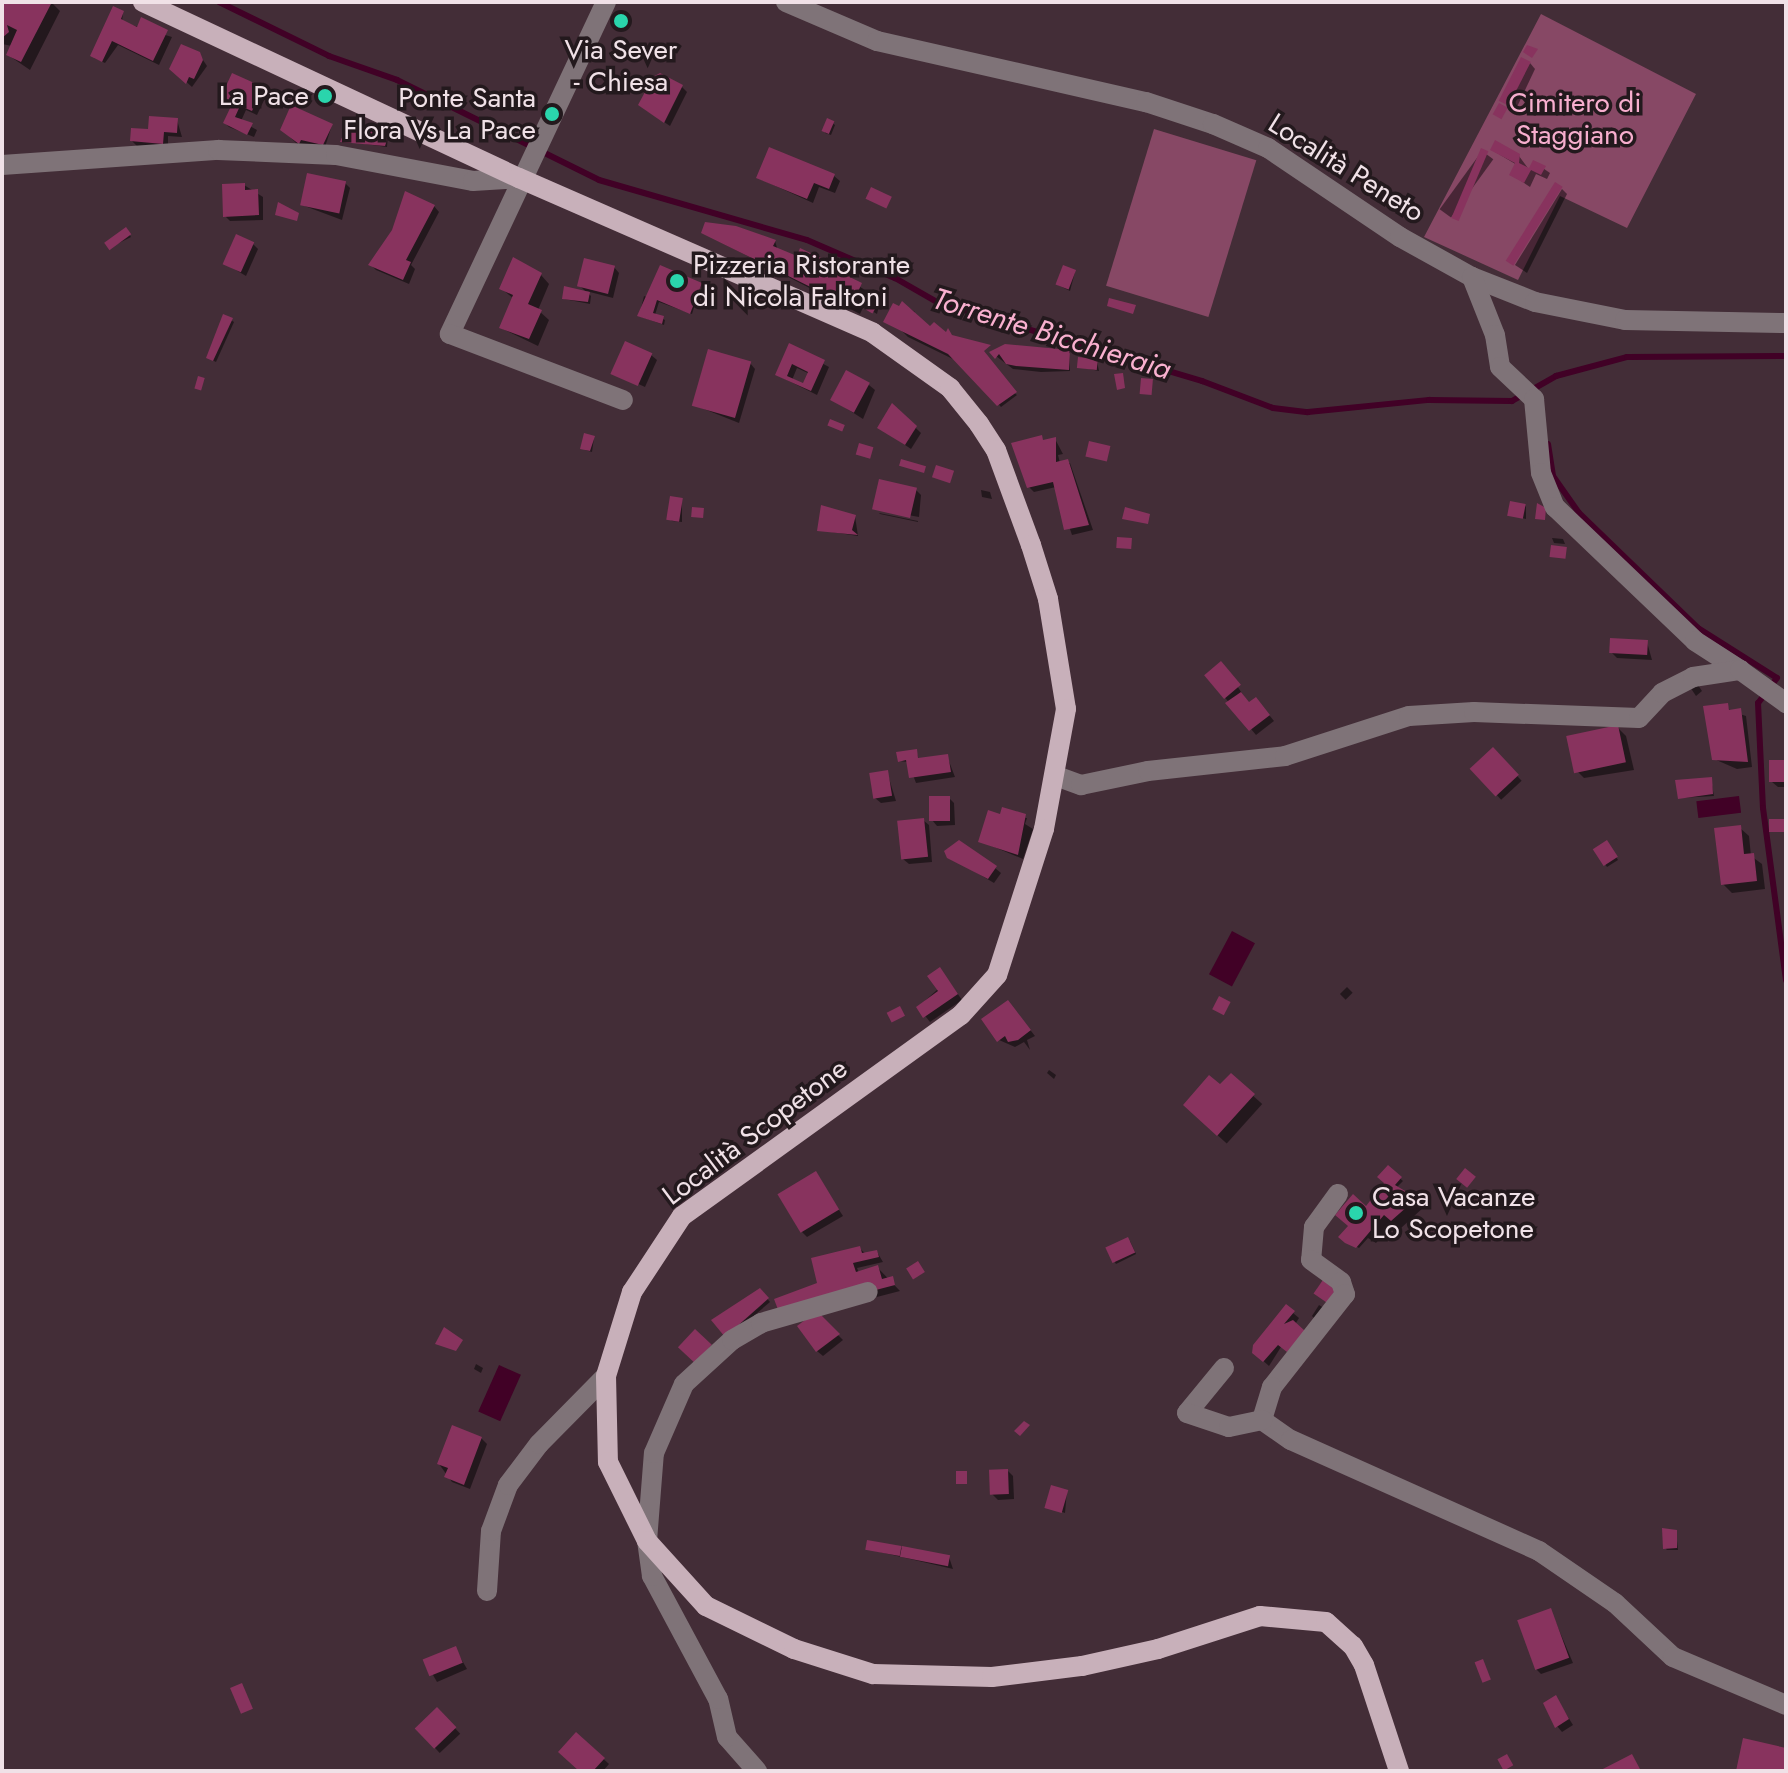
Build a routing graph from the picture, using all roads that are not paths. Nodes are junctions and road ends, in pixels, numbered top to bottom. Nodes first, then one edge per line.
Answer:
1 (143, 2) edge
2 (606, 2) edge
3 (786, 2) edge
4 (2, 165) edge
5 (524, 170) junction
6 (1472, 277) junction
7 (1786, 323) edge
8 (623, 400) dead end
9 (1740, 670) junction
10 (1786, 703) edge
11 (1056, 776) junction
12 (1338, 1194) dead end
13 (868, 1292) dead end
14 (1224, 1368) dead end
15 (606, 1376) junction
16 (1262, 1420) junction
17 (647, 1541) junction
18 (487, 1591) dead end
19 (1786, 1705) edge
20 (757, 1771) edge
21 (1399, 1771) edge

1 - 5 main road, Località Scopetone
2 - 5 street
3 - 6 street, Località Peneto
4 - 5 street
5 - 8 street
5 - 11 main road, Località Scopetone
6 - 7 street, Località Peneto
6 - 9 street
9 - 10 street
9 - 11 street
11 - 15 main road, Località Scopetone
12 - 16 street
13 - 17 street
14 - 16 street
15 - 17 main road, Località Scopetone
15 - 18 street
16 - 19 street
17 - 20 street
17 - 21 main road, Località Scopetone

